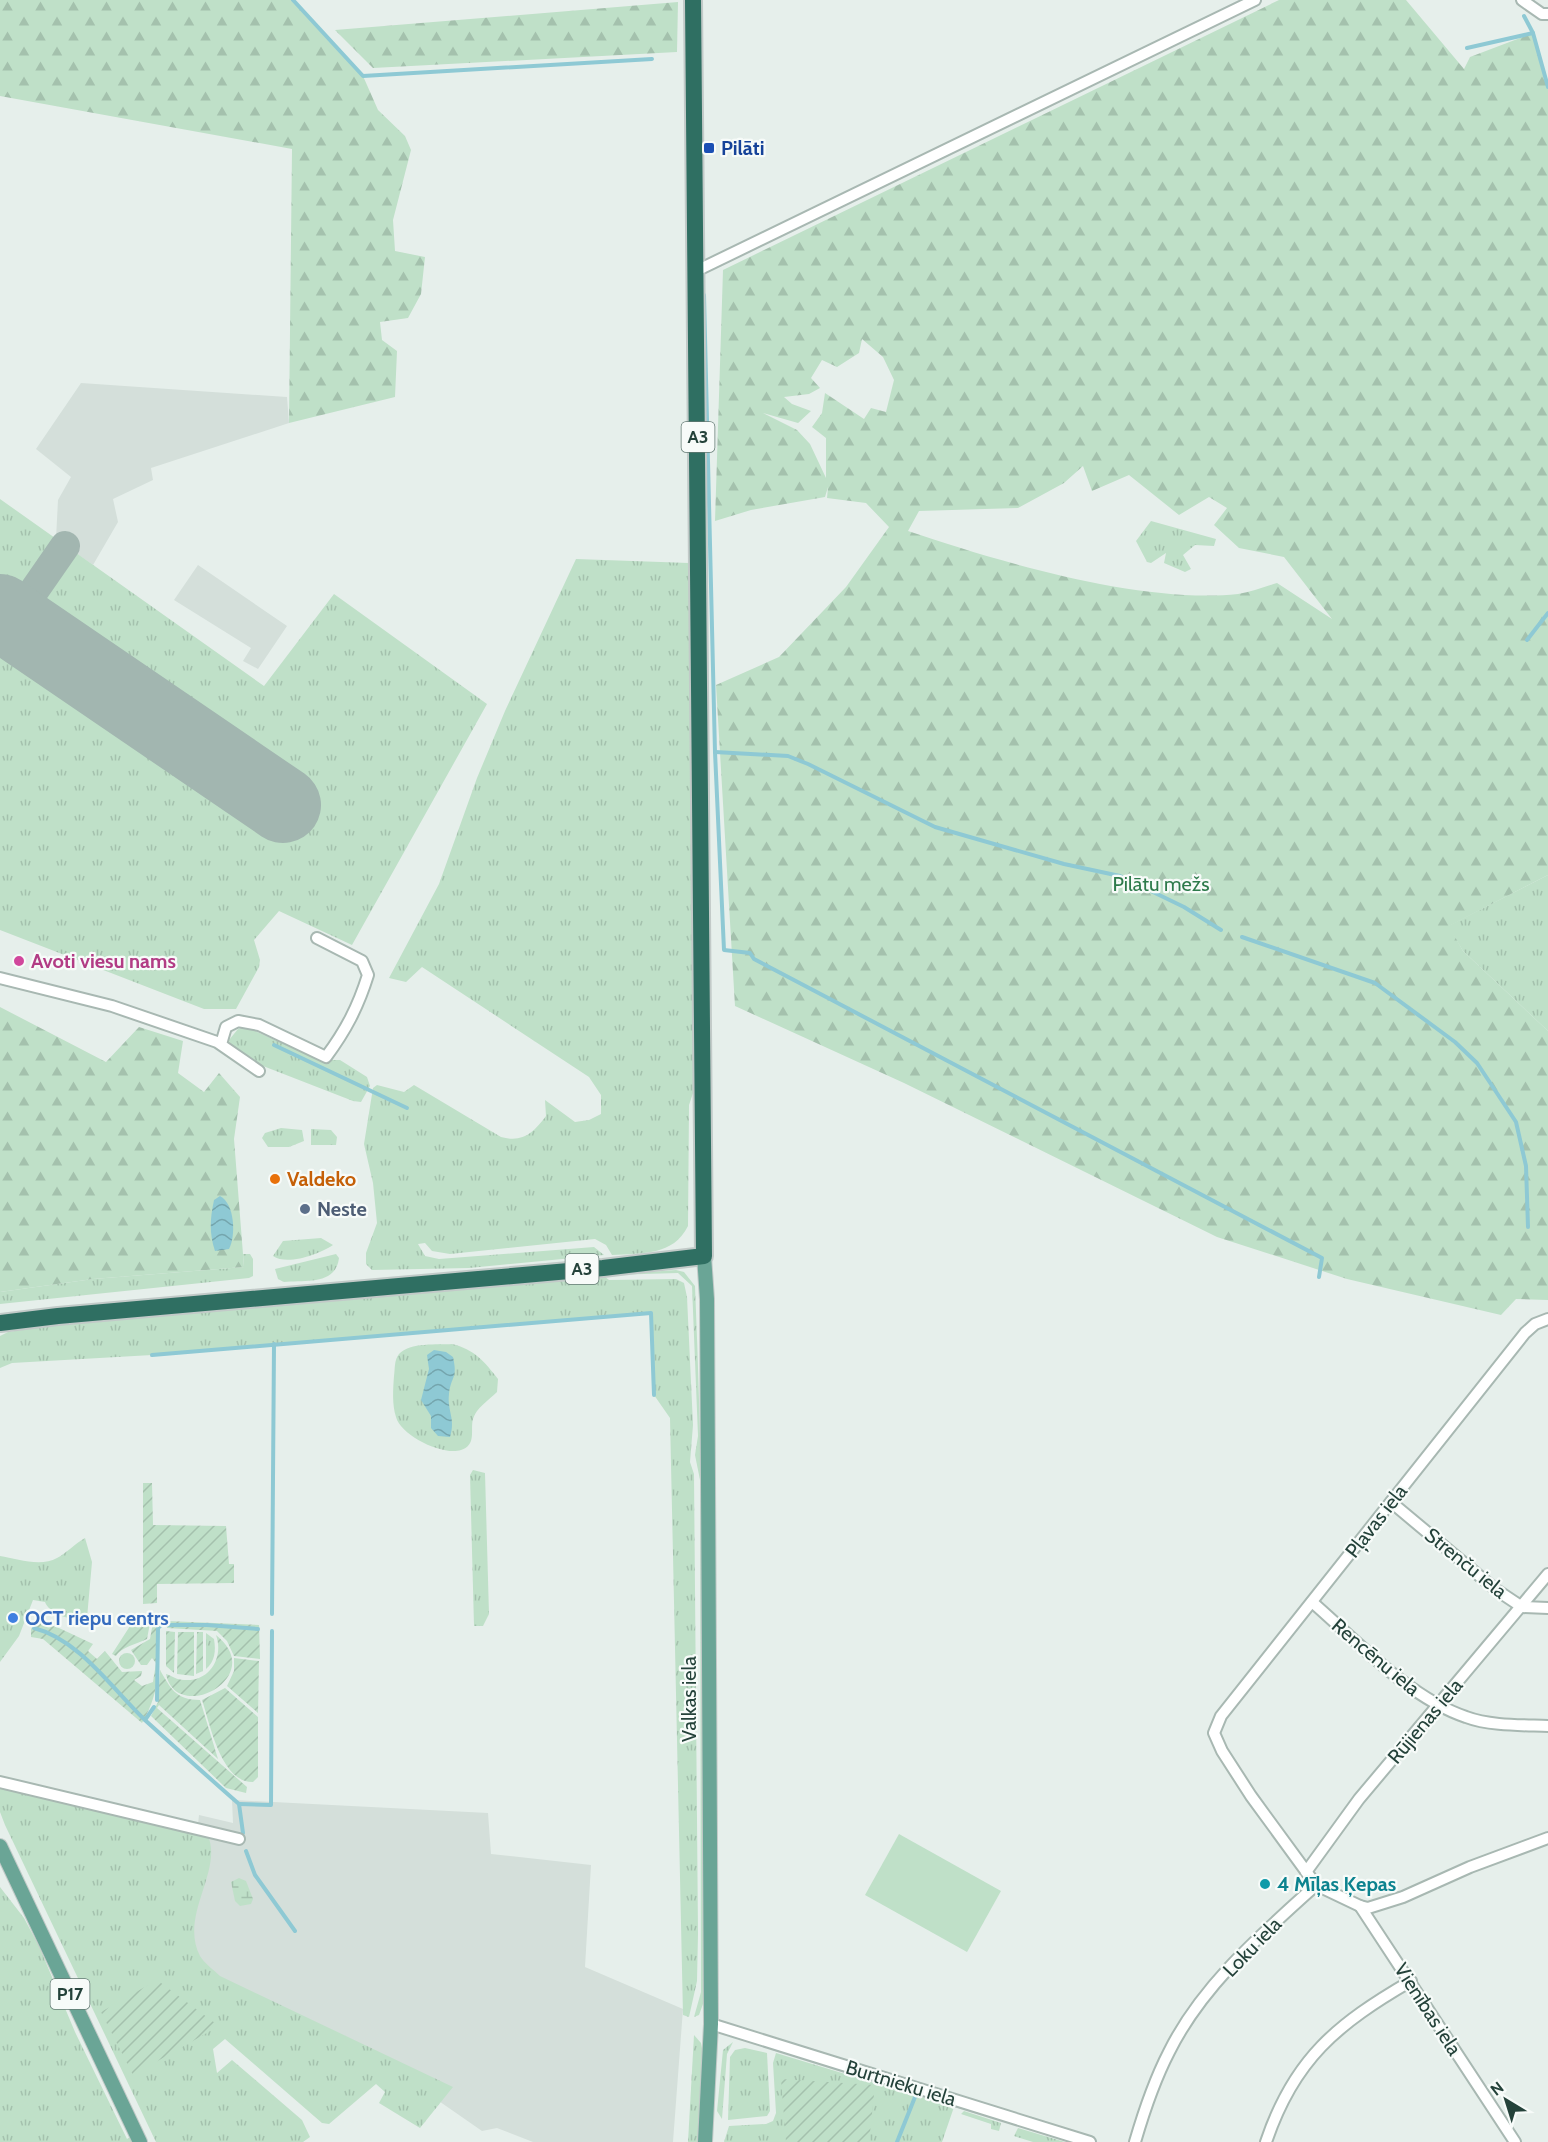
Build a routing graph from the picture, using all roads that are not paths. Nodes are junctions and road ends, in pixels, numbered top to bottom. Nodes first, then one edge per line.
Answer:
1 (693, 0) edge
2 (1255, 0) edge
3 (1522, 0) edge
4 (1548, 15) edge
5 (696, 271) junction
6 (317, 938) dead end
7 (0, 978) edge
8 (221, 1044) junction
9 (259, 1071) dead end
10 (704, 1256) junction
11 (1548, 1319) edge
12 (1, 1324) edge
13 (1391, 1502) junction
14 (1548, 1574) edge
15 (1312, 1602) junction
16 (1522, 1607) junction
17 (1548, 1608) edge
18 (1437, 1706) junction
19 (1548, 1726) edge
20 (0, 1782) edge
21 (1548, 1838) edge
22 (239, 1839) dead end
23 (0, 1846) edge
24 (1306, 1872) junction
25 (1316, 1885) junction
26 (1360, 1906) junction
27 (1411, 1981) junction
28 (711, 2024) junction
29 (140, 2142) edge
30 (705, 2142) edge
31 (1090, 2142) edge
32 (1135, 2142) edge
33 (1266, 2142) edge
34 (1515, 2142) edge

1 - 5 highway, A3
2 - 5 street
3 - 4 street
5 - 10 highway, A3
6 - 8 street
7 - 8 street
8 - 9 street
10 - 12 highway, A3
10 - 28 main road, Valkas iela
11 - 13 street, Pļavas iela
13 - 15 street, Pļavas iela
13 - 16 street, Strenču iela
14 - 16 street, Rūjienas iela
15 - 18 street, Rencēnu iela
15 - 24 street, Pļavas iela
16 - 17 street, Strenču iela
16 - 18 street, Rūjienas iela
18 - 19 street, Rencēnu iela
18 - 24 street, Rūjienas iela
20 - 22 street
21 - 26 street
23 - 29 main road, P17
24 - 25 street
25 - 26 street
25 - 32 street, Loku iela
26 - 27 street, Vienības iela
27 - 33 street
27 - 34 street, Vienības iela
28 - 30 main road, Valkas iela
28 - 31 street, Burtnieku iela

